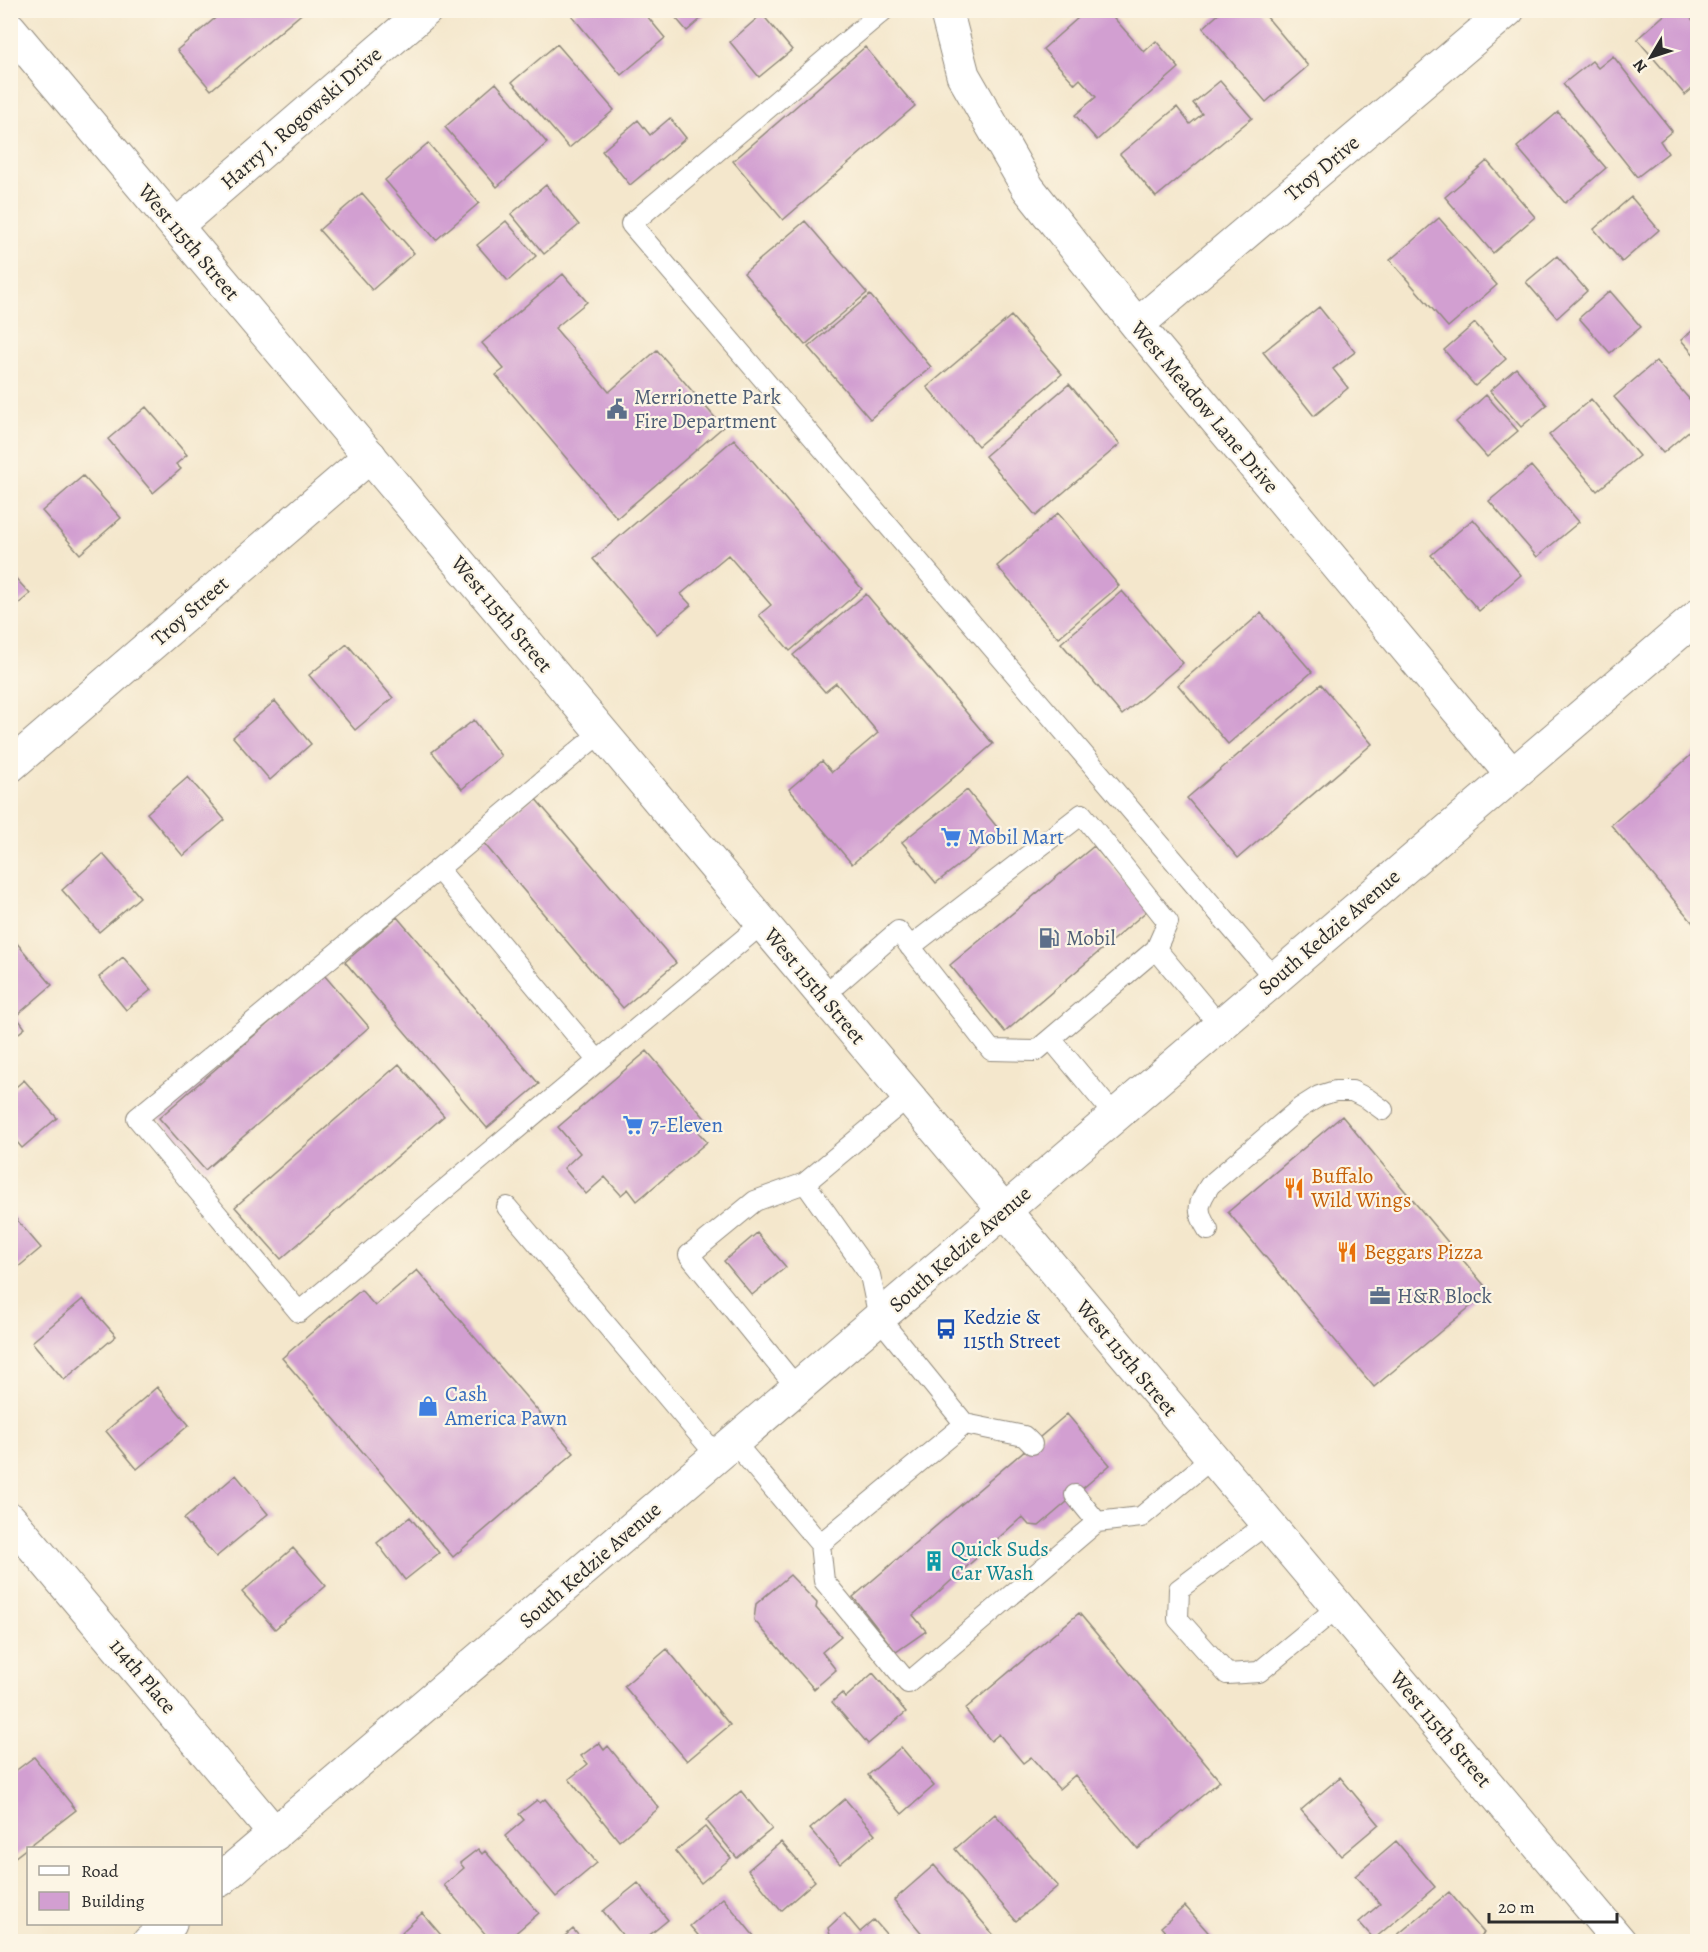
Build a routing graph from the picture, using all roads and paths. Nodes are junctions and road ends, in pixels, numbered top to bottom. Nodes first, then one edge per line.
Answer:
1 (426, 10) edge
2 (884, 10) edge
3 (946, 10) edge
4 (1508, 10) edge
5 (10, 28) edge
6 (176, 226) junction
7 (1137, 325) junction
8 (370, 456) junction
9 (1698, 616) edge
10 (602, 732) junction
11 (10, 766) edge
12 (1512, 775) junction
13 (438, 869) junction
14 (762, 923) junction
15 (910, 947) junction
16 (1156, 949) junction
17 (1275, 979) junction
18 (823, 996) junction
19 (1220, 1026) junction
20 (1051, 1039) junction
21 (598, 1061) junction
22 (908, 1097) junction
23 (1383, 1110) dead end
24 (1115, 1116) junction
25 (805, 1183) junction
26 (507, 1207) dead end
27 (1004, 1211) junction
28 (1208, 1230) dead end
29 (879, 1318) junction
30 (797, 1388) junction
31 (965, 1424) junction
32 (1028, 1440) dead end
33 (726, 1449) junction
34 (1212, 1458) junction
35 (1075, 1496) dead end
36 (10, 1519) edge
37 (1097, 1522) junction
38 (1268, 1523) junction
39 (820, 1544) junction
40 (1338, 1607) junction
41 (275, 1834) junction
42 (222, 1879) edge
43 (168, 1925) edge
44 (149, 1941) edge
45 (1620, 1941) edge

1 - 6 street, Harry J. Rogowski Drive
2 - 17 lane
3 - 7 street, West Meadow Lane Drive
4 - 7 street, Troy Drive
5 - 6 street, West 115th Street
6 - 8 street, West 115th Street
7 - 12 street, West Meadow Lane Drive
8 - 10 street, West 115th Street
8 - 11 street, Troy Street
9 - 12 street, South Kedzie Avenue
10 - 13 lane
10 - 14 street, West 115th Street
12 - 17 street, South Kedzie Avenue
13 - 21 lane
13 - 21 lane
14 - 18 street, West 115th Street
14 - 21 lane
15 - 16 lane
15 - 18 lane
15 - 20 lane
16 - 19 lane
16 - 20 lane
17 - 19 street, South Kedzie Avenue
18 - 22 street, West 115th Street
19 - 24 street, South Kedzie Avenue
20 - 24 lane
22 - 25 lane
22 - 27 street, West 115th Street
23 - 28 lane
24 - 27 street, South Kedzie Avenue
25 - 29 lane
25 - 30 lane
26 - 33 lane
27 - 29 street, South Kedzie Avenue
27 - 34 street, West 115th Street
29 - 30 street, South Kedzie Avenue
29 - 31 lane
30 - 33 street, South Kedzie Avenue
31 - 32 lane
31 - 39 lane
33 - 39 lane
33 - 41 street, South Kedzie Avenue
34 - 37 lane
34 - 38 street, West 115th Street
35 - 37 lane
36 - 41 street, 114th Place
37 - 39 lane
38 - 40 street, West 115th Street
38 - 40 lane
40 - 45 street, West 115th Street
41 - 42 street, South Kedzie Avenue
43 - 44 street

